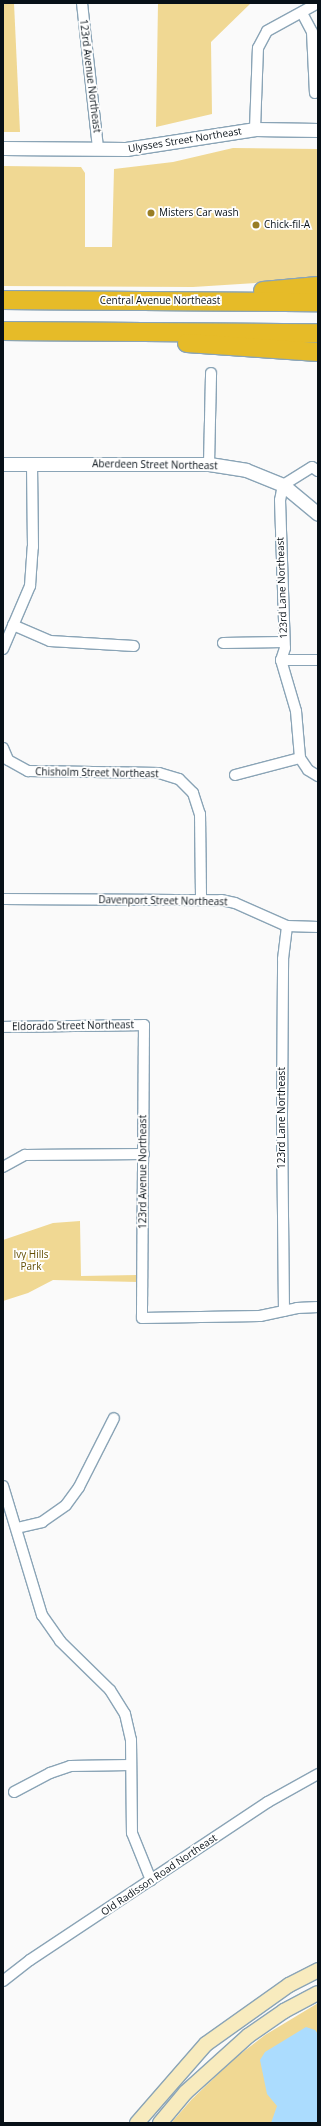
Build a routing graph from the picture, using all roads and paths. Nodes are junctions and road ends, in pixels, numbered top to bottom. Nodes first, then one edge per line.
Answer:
1 (82, 3) edge
2 (318, 3) edge
3 (302, 13) junction
4 (315, 93) dead end
5 (256, 129) junction
6 (318, 130) edge
7 (3, 148) edge
8 (98, 149) junction
9 (318, 286) edge
10 (3, 300) edge
11 (182, 301) junction
12 (318, 302) edge
13 (3, 331) edge
14 (85, 332) junction
15 (318, 333) edge
16 (318, 352) edge
17 (211, 373) dead end
18 (3, 464) edge
19 (32, 464) junction
20 (209, 464) junction
21 (318, 471) edge
22 (283, 485) junction
23 (318, 514) edge
24 (13, 625) junction
25 (284, 642) junction
26 (223, 643) dead end
27 (134, 646) dead end
28 (3, 649) edge
29 (281, 660) junction
30 (318, 660) edge
31 (3, 748) edge
32 (300, 758) junction
33 (235, 775) dead end
34 (318, 776) edge
35 (3, 899) edge
36 (201, 900) junction
37 (287, 926) junction
38 (318, 928) edge
39 (144, 1025) joint
40 (3, 1027) edge
41 (144, 1154) junction
42 (3, 1167) edge
43 (318, 1307) edge
44 (284, 1311) junction
45 (114, 1418) dead end
46 (3, 1486) edge
47 (17, 1528) junction
48 (130, 1765) junction
49 (318, 1774) edge
50 (14, 1792) dead end
51 (151, 1880) junction
52 (318, 1970) edge
53 (3, 1981) edge
54 (318, 1993) edge
55 (137, 2123) edge
56 (160, 2123) edge

1 - 8 street, 123rd Avenue Northeast
2 - 3 street
3 - 4 street
3 - 5 street
5 - 6 street, Ulysses Street Northeast
5 - 8 street, Ulysses Street Northeast
7 - 8 street, Ulysses Street Northeast
9 - 11 highway
10 - 11 highway, Central Avenue Northeast
11 - 12 highway, Central Avenue Northeast
13 - 14 highway
14 - 15 highway
14 - 16 highway
17 - 20 street
18 - 19 street, Aberdeen Street Northeast
19 - 20 street, Aberdeen Street Northeast
19 - 24 street
20 - 22 street, Aberdeen Street Northeast
21 - 22 street
22 - 23 street, Aberdeen Street Northeast
22 - 25 street, 123rd Lane Northeast
24 - 27 street
24 - 28 street
25 - 26 street
25 - 29 street, 123rd Lane Northeast
29 - 30 street
29 - 32 street, 123rd Lane Northeast
31 - 36 street, Chisholm Street Northeast
32 - 33 street
32 - 34 street
35 - 36 street, Davenport Street Northeast
36 - 37 street, Davenport Street Northeast
37 - 38 street, Davenport Street Northeast
37 - 44 street, 123rd Lane Northeast
39 - 40 street, Eldorado Street Northeast
39 - 41 street, 123rd Avenue Northeast
41 - 42 street
41 - 44 street, 123rd Avenue Northeast
43 - 44 street
45 - 47 street
46 - 47 street
47 - 48 street
48 - 50 street
48 - 51 street
49 - 51 street, Old Radisson Road Northeast
51 - 53 street, Old Radisson Road Northeast
52 - 55 main road
54 - 56 main road

